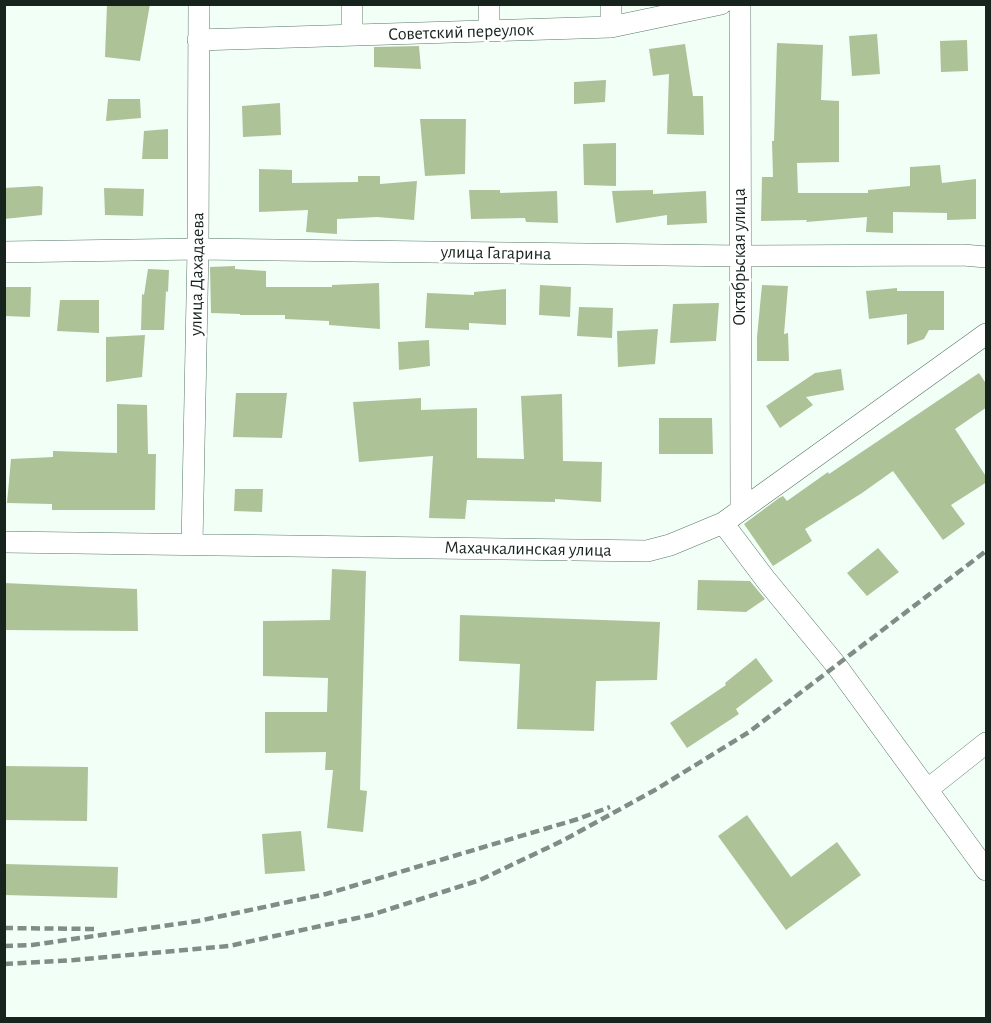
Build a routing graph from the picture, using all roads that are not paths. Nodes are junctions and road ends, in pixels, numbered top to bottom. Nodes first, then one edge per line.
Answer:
1 (199, 4) edge
2 (352, 4) edge
3 (489, 4) edge
4 (611, 4) edge
5 (721, 4) edge
6 (740, 4) edge
7 (611, 27) junction
8 (489, 31) junction
9 (352, 35) junction
10 (198, 40) junction
11 (198, 249) junction
12 (4, 252) edge
13 (740, 256) junction
14 (987, 257) edge
15 (987, 334) edge
16 (741, 509) junction
17 (723, 523) junction
18 (4, 542) edge
19 (192, 544) junction
20 (987, 742) edge
21 (928, 789) junction
22 (987, 870) edge

1 - 10 street, улица Дахадаева
2 - 9 street
3 - 8 street
4 - 7 street
5 - 7 street, Советский переулок
6 - 13 street, Октябрьская улица
7 - 8 street, Советский переулок
8 - 9 street, Советский переулок
9 - 10 street, Советский переулок
10 - 11 street, улица Дахадаева
11 - 12 street, улица Гагарина
11 - 13 street, улица Гагарина
11 - 19 street, улица Дахадаева
13 - 14 street, улица Гагарина
13 - 16 street, Октябрьская улица
15 - 16 street, Махачкалинская улица
16 - 17 street, Махачкалинская улица
17 - 19 street, Махачкалинская улица
17 - 21 street
18 - 19 street, Махачкалинская улица
20 - 21 street
21 - 22 street

